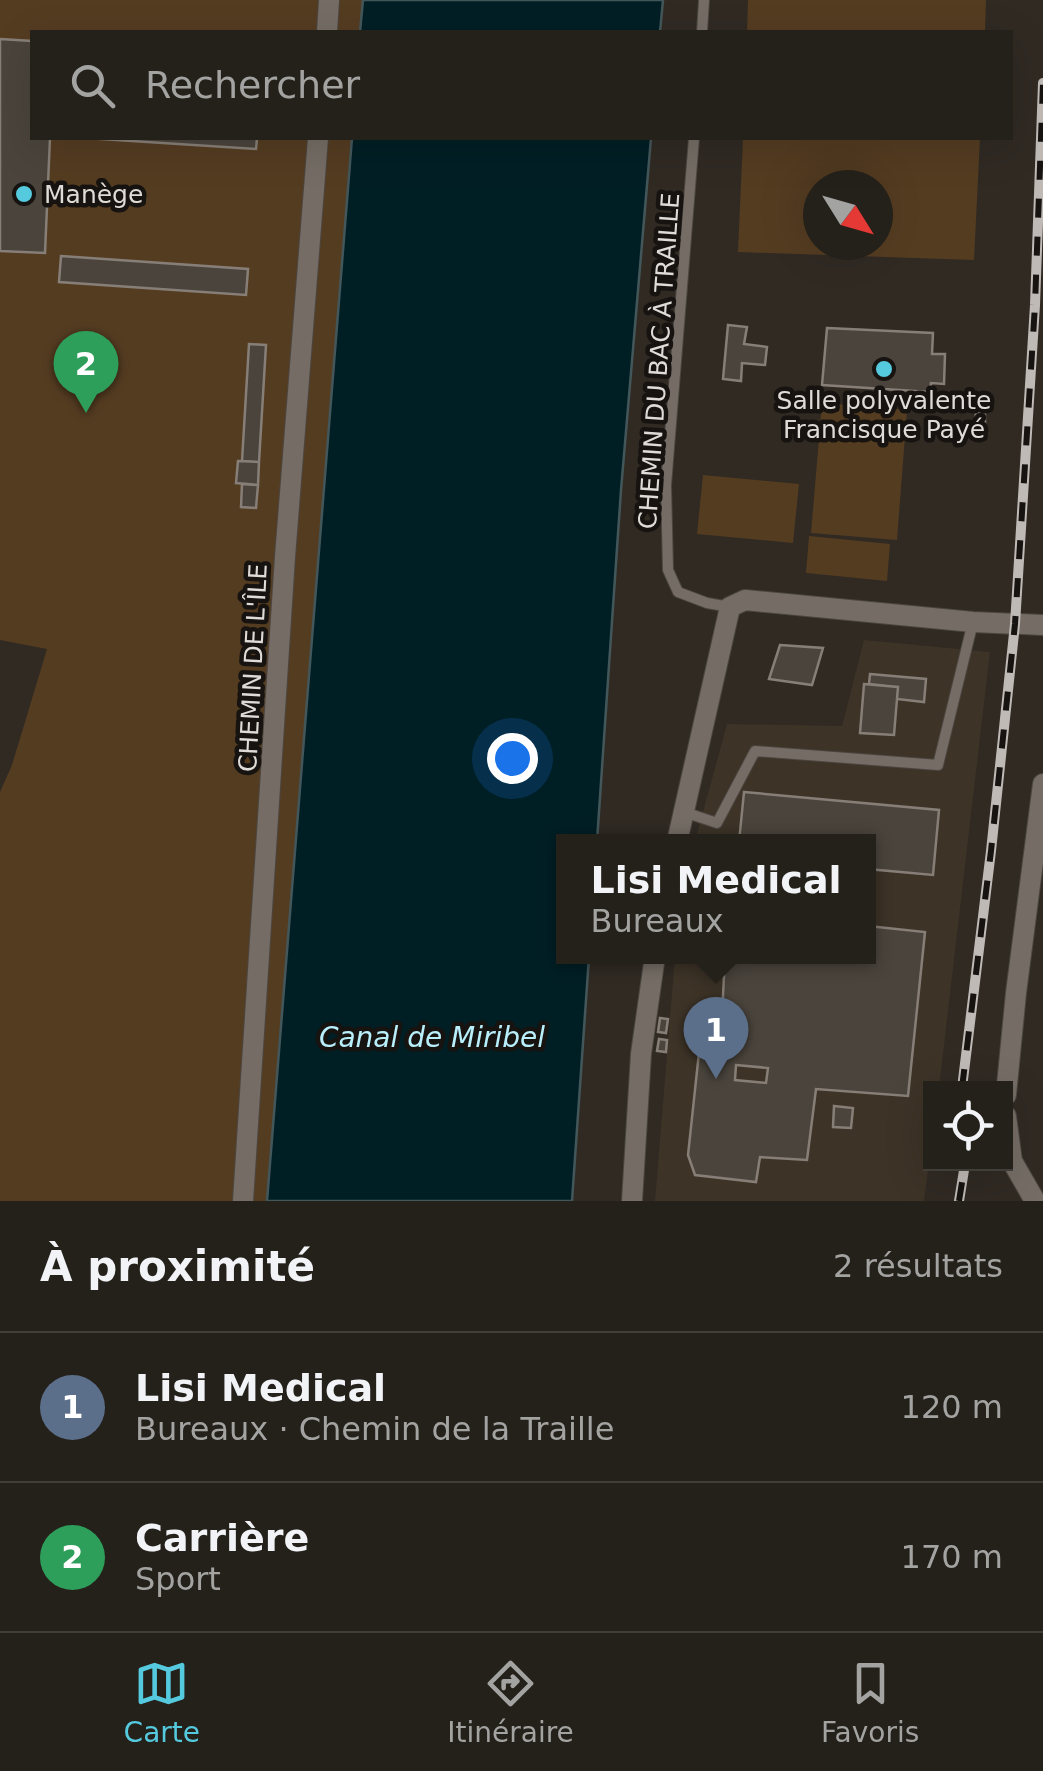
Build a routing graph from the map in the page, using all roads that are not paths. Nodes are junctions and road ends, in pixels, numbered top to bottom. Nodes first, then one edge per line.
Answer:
1 (330, 0) edge
2 (704, 0) edge
3 (327, 30) edge
4 (702, 30) edge
5 (318, 140) edge
6 (694, 140) edge
7 (730, 607) junction
8 (973, 622) junction
9 (1043, 625) edge
10 (1043, 784) edge
11 (684, 812) junction
12 (679, 834) edge
13 (653, 964) edge
14 (1007, 1081) edge
15 (1013, 1163) edge
16 (243, 1201) edge
17 (632, 1201) edge
18 (1036, 1201) edge

1 - 3 street
2 - 4 lane
5 - 16 street, CHEMIN DE L'ÎLE
6 - 7 lane, CHEMIN DU BAC À TRAILLE
7 - 8 street
7 - 11 street
8 - 9 street
8 - 11 lane
10 - 14 street
11 - 12 street
13 - 17 street
15 - 18 street

